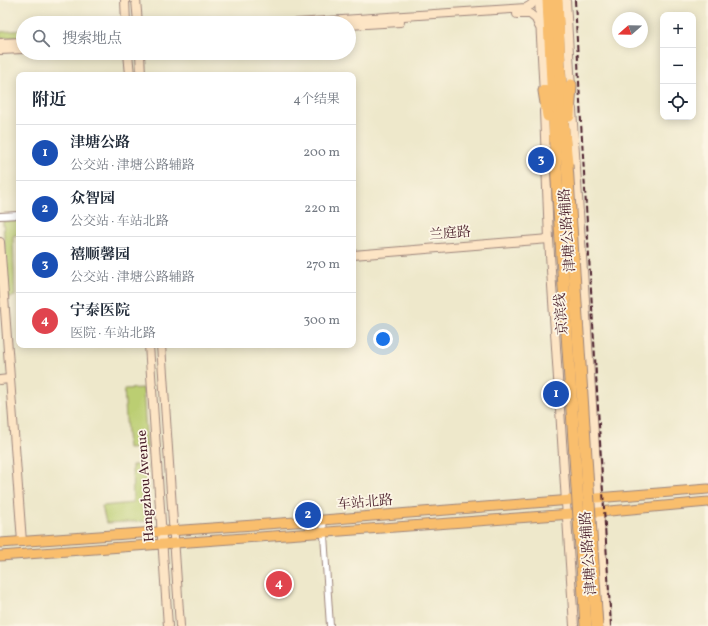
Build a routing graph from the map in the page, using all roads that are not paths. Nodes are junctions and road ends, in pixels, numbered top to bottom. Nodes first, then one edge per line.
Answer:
1 (125, 0) edge
2 (136, 0) edge
3 (535, 0) edge
4 (539, 0) edge
5 (548, 0) edge
6 (557, 0) edge
7 (566, 0) edge
8 (126, 16) edge
9 (137, 16) edge
10 (356, 19) edge
11 (356, 25) edge
12 (541, 31) junction
13 (16, 42) edge
14 (0, 43) edge
15 (16, 49) edge
16 (0, 50) edge
17 (129, 60) edge
18 (140, 60) edge
19 (130, 72) edge
20 (141, 72) edge
21 (571, 85) junction
22 (544, 91) junction
23 (558, 111) junction
24 (561, 164) junction
25 (16, 215) edge
26 (0, 216) edge
27 (549, 239) junction
28 (0, 242) edge
29 (356, 255) edge
30 (149, 348) edge
31 (161, 348) edge
32 (10, 379) junction
33 (0, 380) edge
34 (708, 489) edge
35 (598, 498) junction
36 (566, 500) junction
37 (708, 502) edge
38 (599, 512) junction
39 (567, 514) junction
40 (323, 520) junction
41 (174, 531) junction
42 (162, 532) junction
43 (324, 532) junction
44 (22, 542) junction
45 (0, 543) edge
46 (175, 543) junction
47 (163, 544) junction
48 (0, 556) edge
49 (168, 626) edge
50 (180, 626) edge
51 (330, 626) edge
52 (574, 626) edge
53 (586, 626) edge
54 (597, 626) edge
55 (606, 626) edge

1 - 8 main road
2 - 9 main road
3 - 10 main road
4 - 12 main road, 津塘公路辅路
5 - 23 highway, 京滨线
6 - 23 highway, 京滨线
7 - 21 main road, 津塘公路辅路
11 - 12 main road
12 - 22 main road, 津塘公路辅路
13 - 14 main road
15 - 16 main road
17 - 19 main road
18 - 20 main road
21 - 24 highway
21 - 35 main road, 津塘公路辅路
22 - 24 highway
22 - 27 main road, 津塘公路辅路
23 - 24 highway, 京滨线
24 - 53 highway, 京滨线, bridge
24 - 54 highway, 京滨线, bridge
25 - 26 street
27 - 29 main road, 兰庭路
27 - 36 main road, 津塘公路辅路
28 - 32 main road
30 - 42 main road, Hangzhou Avenue
31 - 41 main road, Hangzhou Avenue
32 - 33 main road
32 - 44 main road
34 - 35 main road, 车站北路
35 - 36 main road, 车站北路
35 - 38 main road, 津塘公路辅路
36 - 39 main road, 津塘公路辅路
36 - 40 main road, 车站北路
37 - 38 main road, 车站北路
38 - 39 main road, 车站北路
38 - 55 main road, 津塘公路辅路
39 - 43 main road, 车站北路
39 - 52 main road, 津塘公路辅路
40 - 41 main road, 车站北路
40 - 43 street
41 - 42 main road, 车站北路
41 - 46 main road, Hangzhou Avenue
42 - 44 main road, 车站北路
42 - 47 main road, Hangzhou Avenue
43 - 46 main road, 车站北路
43 - 51 street
44 - 45 main road, 车站北路
46 - 47 main road, 车站北路
46 - 50 main road, Hangzhou Avenue
47 - 48 main road, 车站北路
47 - 49 main road, Hangzhou Avenue

